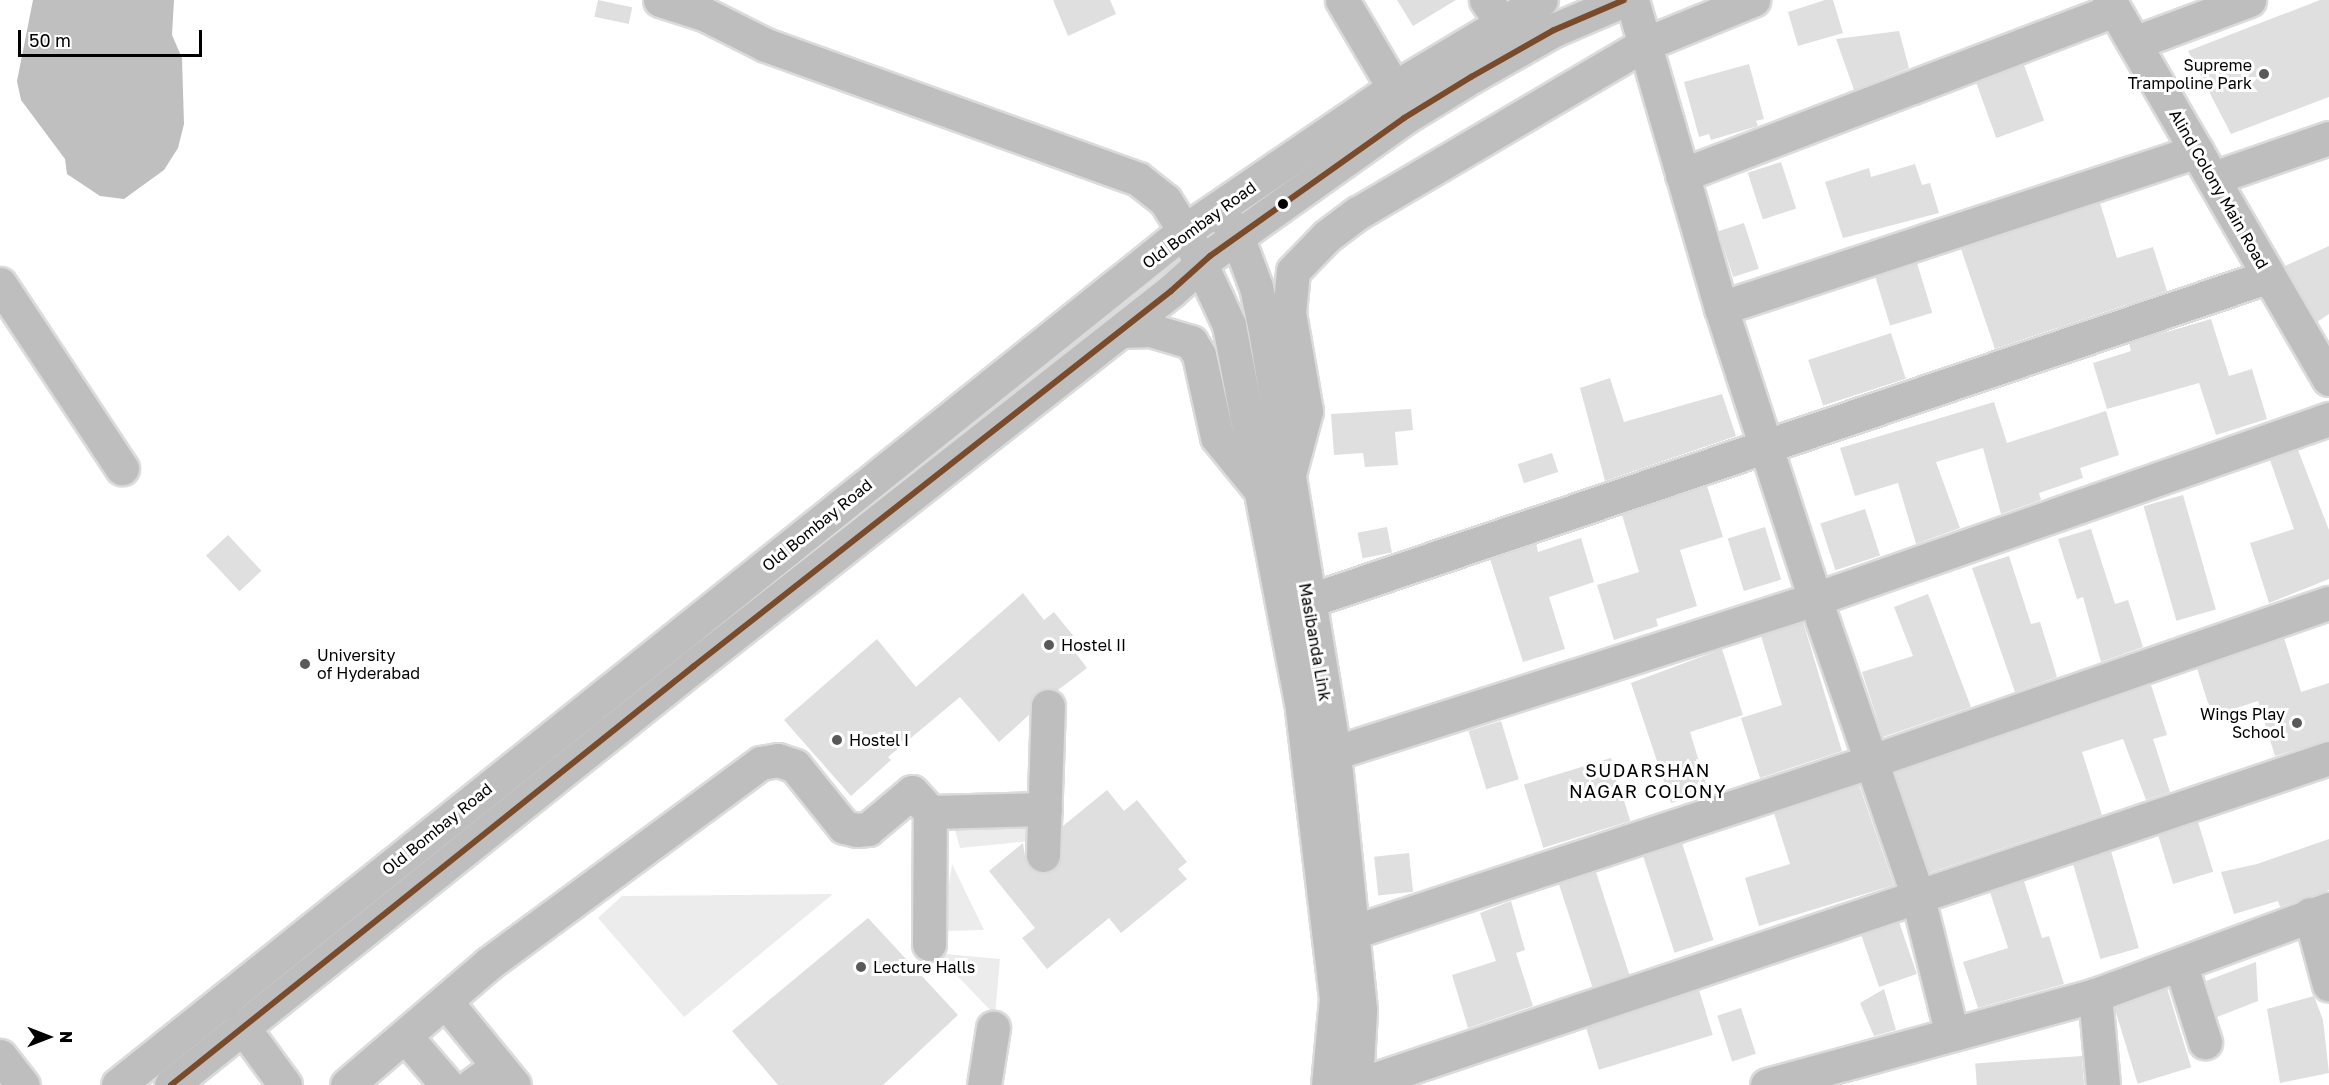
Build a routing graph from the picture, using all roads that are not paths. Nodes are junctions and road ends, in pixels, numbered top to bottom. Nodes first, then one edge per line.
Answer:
1 (660, 0) edge
2 (1343, 0) edge
3 (1541, 0) edge
4 (1624, 0) edge
5 (1632, 0) edge
6 (1753, 0) edge
7 (2249, 0) edge
8 (2112, 5) edge
9 (1494, 11) edge
10 (2134, 43) junction
11 (1645, 44) junction
12 (1394, 88) junction
13 (2329, 138) edge
14 (2205, 165) junction
15 (1682, 175) junction
16 (1219, 210) junction
17 (1184, 231) junction
18 (1237, 236) junction
19 (1202, 261) junction
20 (2269, 276) junction
21 (0, 284) edge
22 (1721, 308) junction
23 (1120, 331) junction
24 (2320, 345) edge
25 (2329, 379) edge
26 (2329, 419) edge
27 (1766, 446) junction
28 (122, 468) dead end
29 (1274, 484) junction
30 (1815, 598) junction
31 (1308, 601) junction
32 (2329, 603) edge
33 (1048, 706) dead end
34 (1334, 753) junction
35 (2329, 758) edge
36 (1872, 761) junction
37 (1045, 809) junction
38 (930, 812) junction
39 (1043, 855) dead end
40 (1917, 894) junction
41 (2319, 912) edge
42 (1353, 932) junction
43 (929, 944) dead end
44 (2181, 966) junction
45 (2329, 985) edge
46 (2095, 995) junction
47 (446, 1002) junction
48 (242, 1026) junction
49 (993, 1028) dead end
50 (1952, 1034) junction
51 (405, 1036) junction
52 (2205, 1042) dead end
53 (0, 1056) edge
54 (506, 1076) edge
55 (1778, 1083) edge
56 (23, 1085) edge
57 (118, 1085) edge
58 (171, 1085) edge
59 (285, 1085) edge
60 (347, 1085) edge
61 (447, 1085) edge
62 (472, 1085) edge
63 (984, 1085) edge
64 (1328, 1085) edge
65 (1357, 1085) edge
66 (2103, 1085) edge

1 - 17 street
2 - 12 street
3 - 9 street, Old Bombay Road
4 - 18 street, Old Bombay Road
5 - 11 street
6 - 11 street
7 - 10 street
8 - 10 street, Alind Colony Main Road
8 - 15 street
9 - 12 street, Old Bombay Road
10 - 14 street, Alind Colony Main Road
11 - 15 street
11 - 29 street
12 - 16 street, Old Bombay Road
13 - 14 street
14 - 20 street, Alind Colony Main Road
14 - 22 street
15 - 22 street
16 - 17 street, Old Bombay Road
16 - 18 street, Masibanda Link
17 - 19 street
17 - 57 street, Old Bombay Road
18 - 19 street, Old Bombay Road
18 - 29 street, Masibanda Link
19 - 23 street, Old Bombay Road
19 - 29 street
20 - 24 street, Alind Colony Main Road
20 - 27 street
21 - 28 street
22 - 27 street
23 - 29 street
23 - 48 street, Old Bombay Road
24 - 25 street, Alind Colony Main Road
26 - 30 street
27 - 30 street
27 - 31 street
29 - 31 street, Masibanda Link
29 - 64 street
30 - 34 street
30 - 36 street
31 - 34 street, Masibanda Link
32 - 36 street
33 - 37 street
34 - 42 street, Masibanda Link
35 - 40 street
36 - 40 street
36 - 42 street
37 - 38 street
37 - 39 street
38 - 43 street
38 - 47 street
40 - 50 street
40 - 65 street
41 - 44 street
41 - 45 street
42 - 65 street, Masibanda Link
44 - 46 street
44 - 52 street
46 - 50 street
46 - 66 street
47 - 51 street
47 - 54 street
48 - 58 street, Old Bombay Road
48 - 59 street
49 - 63 street
50 - 55 street
51 - 60 street
51 - 61 street
53 - 56 street
54 - 62 street

